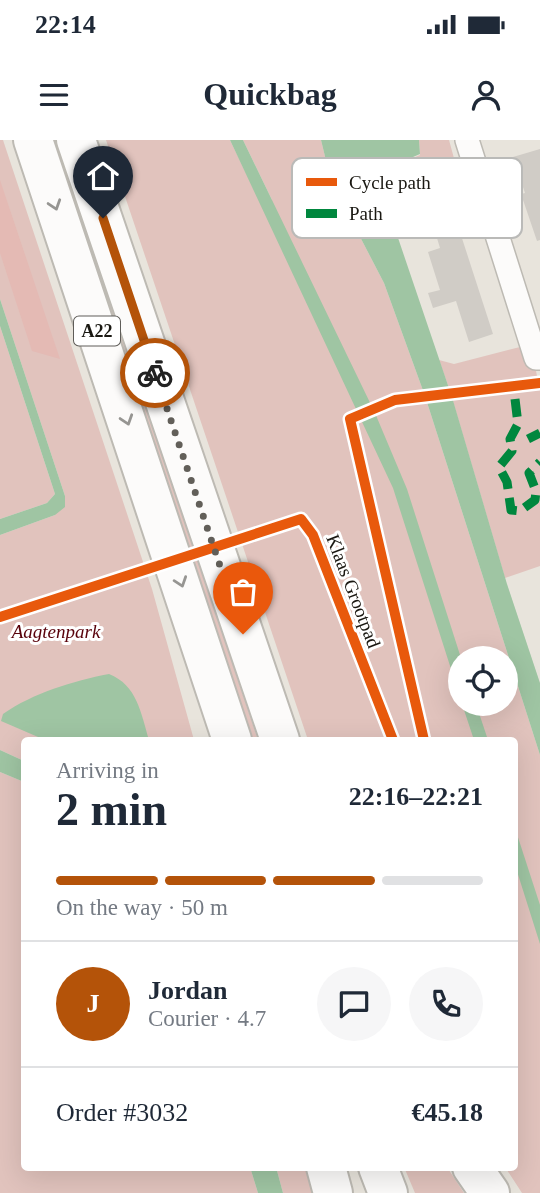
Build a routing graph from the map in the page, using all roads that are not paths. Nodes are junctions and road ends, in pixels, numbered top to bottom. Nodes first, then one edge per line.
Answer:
1 (33, 140) edge
2 (76, 140) edge
3 (467, 140) edge
4 (473, 158) edge
5 (499, 238) edge
6 (538, 358) edge
7 (201, 640) junction
8 (217, 737) edge
9 (231, 737) edge
10 (279, 737) edge
11 (327, 1171) edge
12 (380, 1171) edge
13 (475, 1171) edge
14 (333, 1193) edge
15 (388, 1193) edge
16 (490, 1193) edge

1 -> 7 highway, A22
2 - 10 highway, A22
3 - 4 street
5 - 6 street
7 - 8 highway, A22
7 - 9 highway, A22
11 - 14 highway
12 - 15 highway
13 - 16 highway

